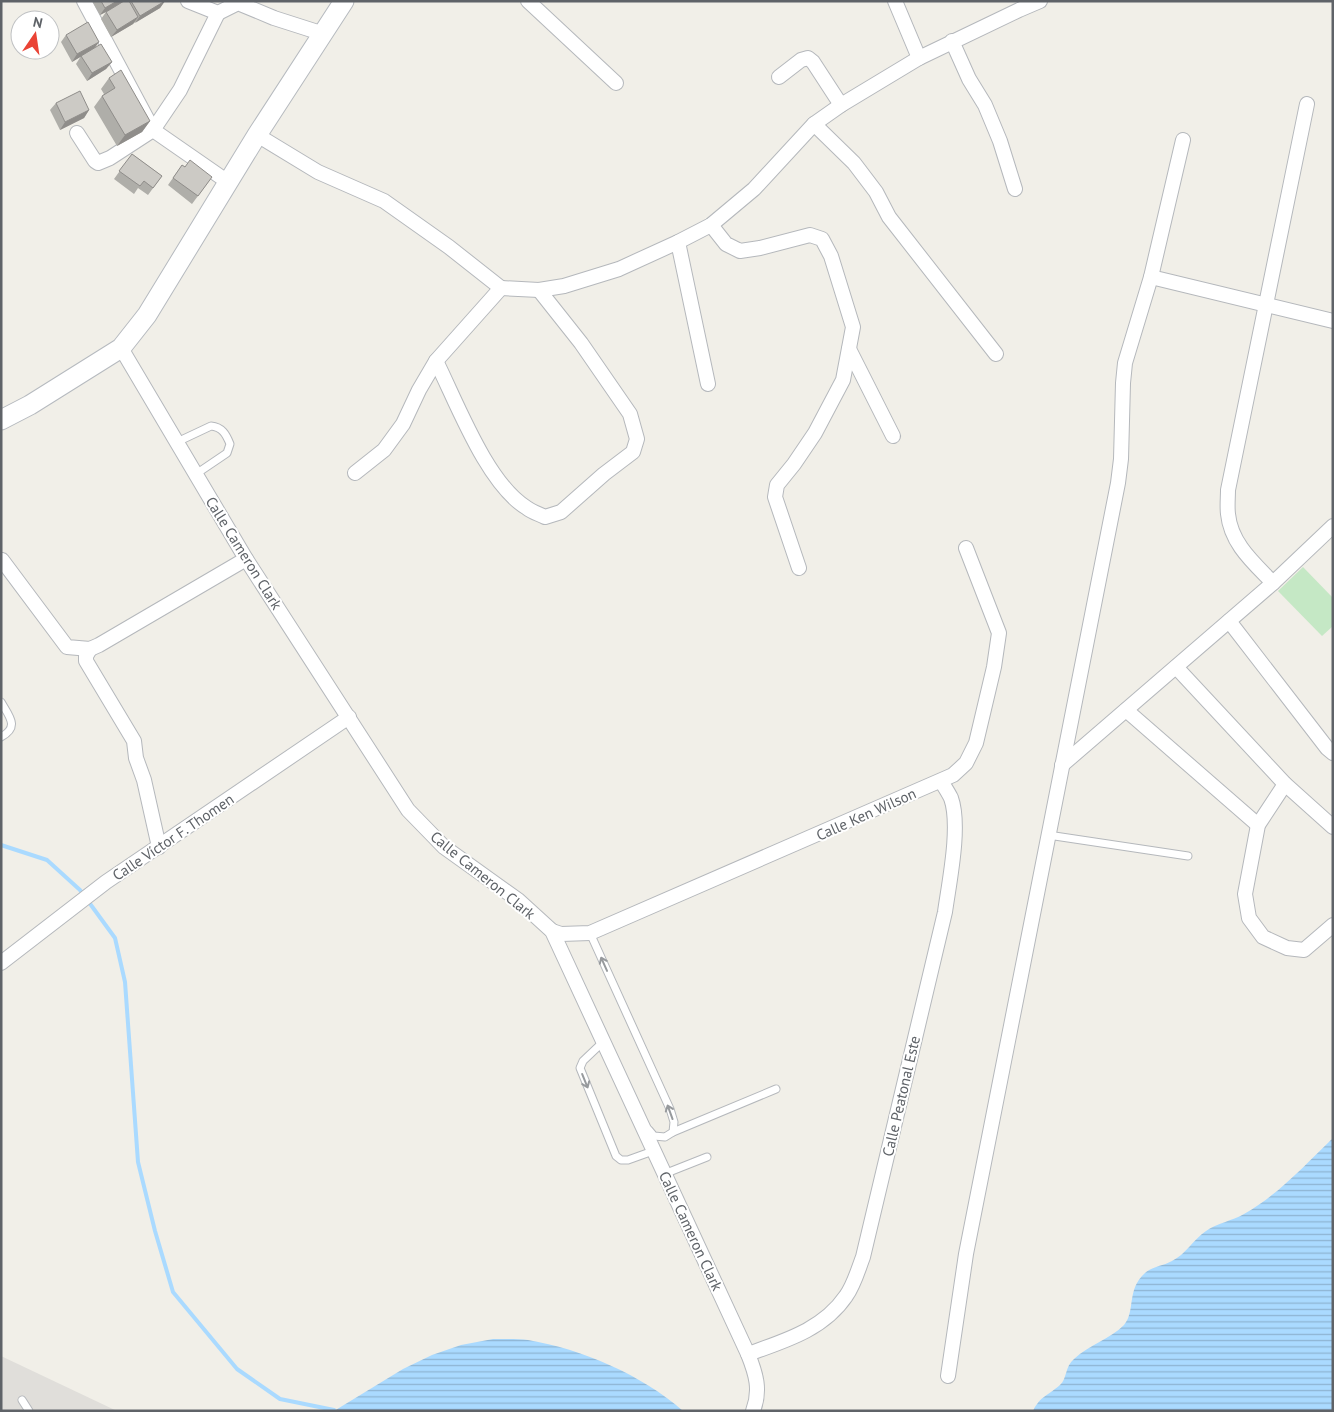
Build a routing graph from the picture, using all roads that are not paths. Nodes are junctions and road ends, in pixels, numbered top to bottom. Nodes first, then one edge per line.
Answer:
1 (84, 1) edge
2 (188, 1) edge
3 (528, 1) edge
4 (895, 1) edge
5 (1040, 1) edge
6 (237, 2) edge
7 (339, 4) edge
8 (1017, 5) edge
9 (218, 14) junction
10 (324, 34) junction
11 (952, 41) junction
12 (919, 58) junction
13 (780, 77) dead end
14 (616, 83) dead end
15 (1307, 104) dead end
16 (841, 105) junction
17 (814, 124) junction
18 (153, 130) junction
19 (77, 133) dead end
20 (257, 135) junction
21 (1184, 140) dead end
22 (228, 182) junction
23 (1015, 189) dead end
24 (711, 225) junction
25 (678, 242) junction
26 (1151, 277) junction
27 (501, 288) junction
28 (539, 290) junction
29 (1265, 304) junction
30 (1333, 321) edge
31 (121, 348) junction
32 (849, 349) junction
33 (996, 354) dead end
34 (436, 361) junction
35 (708, 384) dead end
36 (1, 420) edge
37 (893, 436) dead end
38 (177, 442) junction
39 (355, 473) dead end
40 (196, 474) junction
41 (1333, 526) edge
42 (966, 548) dead end
43 (246, 559) junction
44 (2, 560) edge
45 (799, 568) dead end
46 (1273, 584) junction
47 (1229, 621) junction
48 (90, 649) junction
49 (1176, 667) junction
50 (2, 703) edge
51 (1126, 710) junction
52 (349, 717) junction
53 (1, 737) edge
54 (1333, 753) edge
55 (1062, 765) junction
56 (941, 781) junction
57 (1284, 784) junction
58 (1258, 825) junction
59 (1333, 827) edge
60 (1048, 834) junction
61 (159, 847) junction
62 (1188, 856) dead end
63 (1333, 925) edge
64 (552, 931) junction
65 (590, 934) junction
66 (1, 963) edge
67 (603, 1042) junction
68 (776, 1089) dead end
69 (637, 1117) junction
70 (673, 1132) junction
71 (653, 1150) junction
72 (707, 1157) dead end
73 (664, 1174) junction
74 (748, 1354) junction
75 (948, 1376) dead end
76 (22, 1400) dead end
77 (29, 1411) edge
78 (754, 1411) edge

1 - 18 street
2 - 9 street
3 - 14 street
4 - 12 street
5 - 8 street
6 - 9 street
6 - 10 street
7 - 10 main road
8 - 11 street
9 - 18 street
10 - 20 main road
11 - 12 street
11 - 23 street
12 - 16 street
13 - 16 street
15 - 29 street
16 - 17 street
17 - 24 street
17 - 33 street
18 - 19 street
18 - 22 street
20 - 22 main road
20 - 27 street
21 - 26 street
22 - 31 main road
24 - 25 street
24 - 32 street
25 - 28 street
25 - 35 street
26 - 29 street
26 - 55 street
27 - 28 street
27 - 34 street
28 - 34 street
29 - 30 street
29 - 46 street
31 - 36 main road
31 - 38 street, Calle Cameron Clark
32 - 37 street
32 - 45 street
34 - 39 street
38 - 40 street, Calle Cameron Clark
38 - 40 lane
40 - 43 street, Calle Cameron Clark
41 - 46 street
42 - 56 street, Calle Ken Wilson
43 - 48 street
43 - 52 street, Calle Cameron Clark
44 - 48 street
46 - 47 street
47 - 49 street
47 - 54 street
48 - 61 street
49 - 51 street
49 - 57 street
50 - 53 lane
51 - 55 street
51 - 58 street
52 - 61 street, Calle Víctor F. Thomen
52 - 64 street, Calle Cameron Clark
55 - 60 street
56 - 65 street, Calle Ken Wilson
56 - 74 street, Calle Peatonal Este
57 - 58 street
57 - 59 street
58 - 63 street
60 - 62 lane
60 - 75 street
61 - 66 street, Calle Víctor F. Thomen
64 - 65 street, Calle Ken Wilson
64 - 67 street, Calle Cameron Clark
70 -> 65 lane
67 - 69 street, Calle Cameron Clark
67 -> 71 lane
68 - 70 lane
69 - 70 lane
69 - 71 street, Calle Cameron Clark
71 - 73 street, Calle Cameron Clark
72 - 73 lane
73 - 74 street, Calle Cameron Clark
74 - 78 street, Calle Cameron Clark
76 - 77 lane

